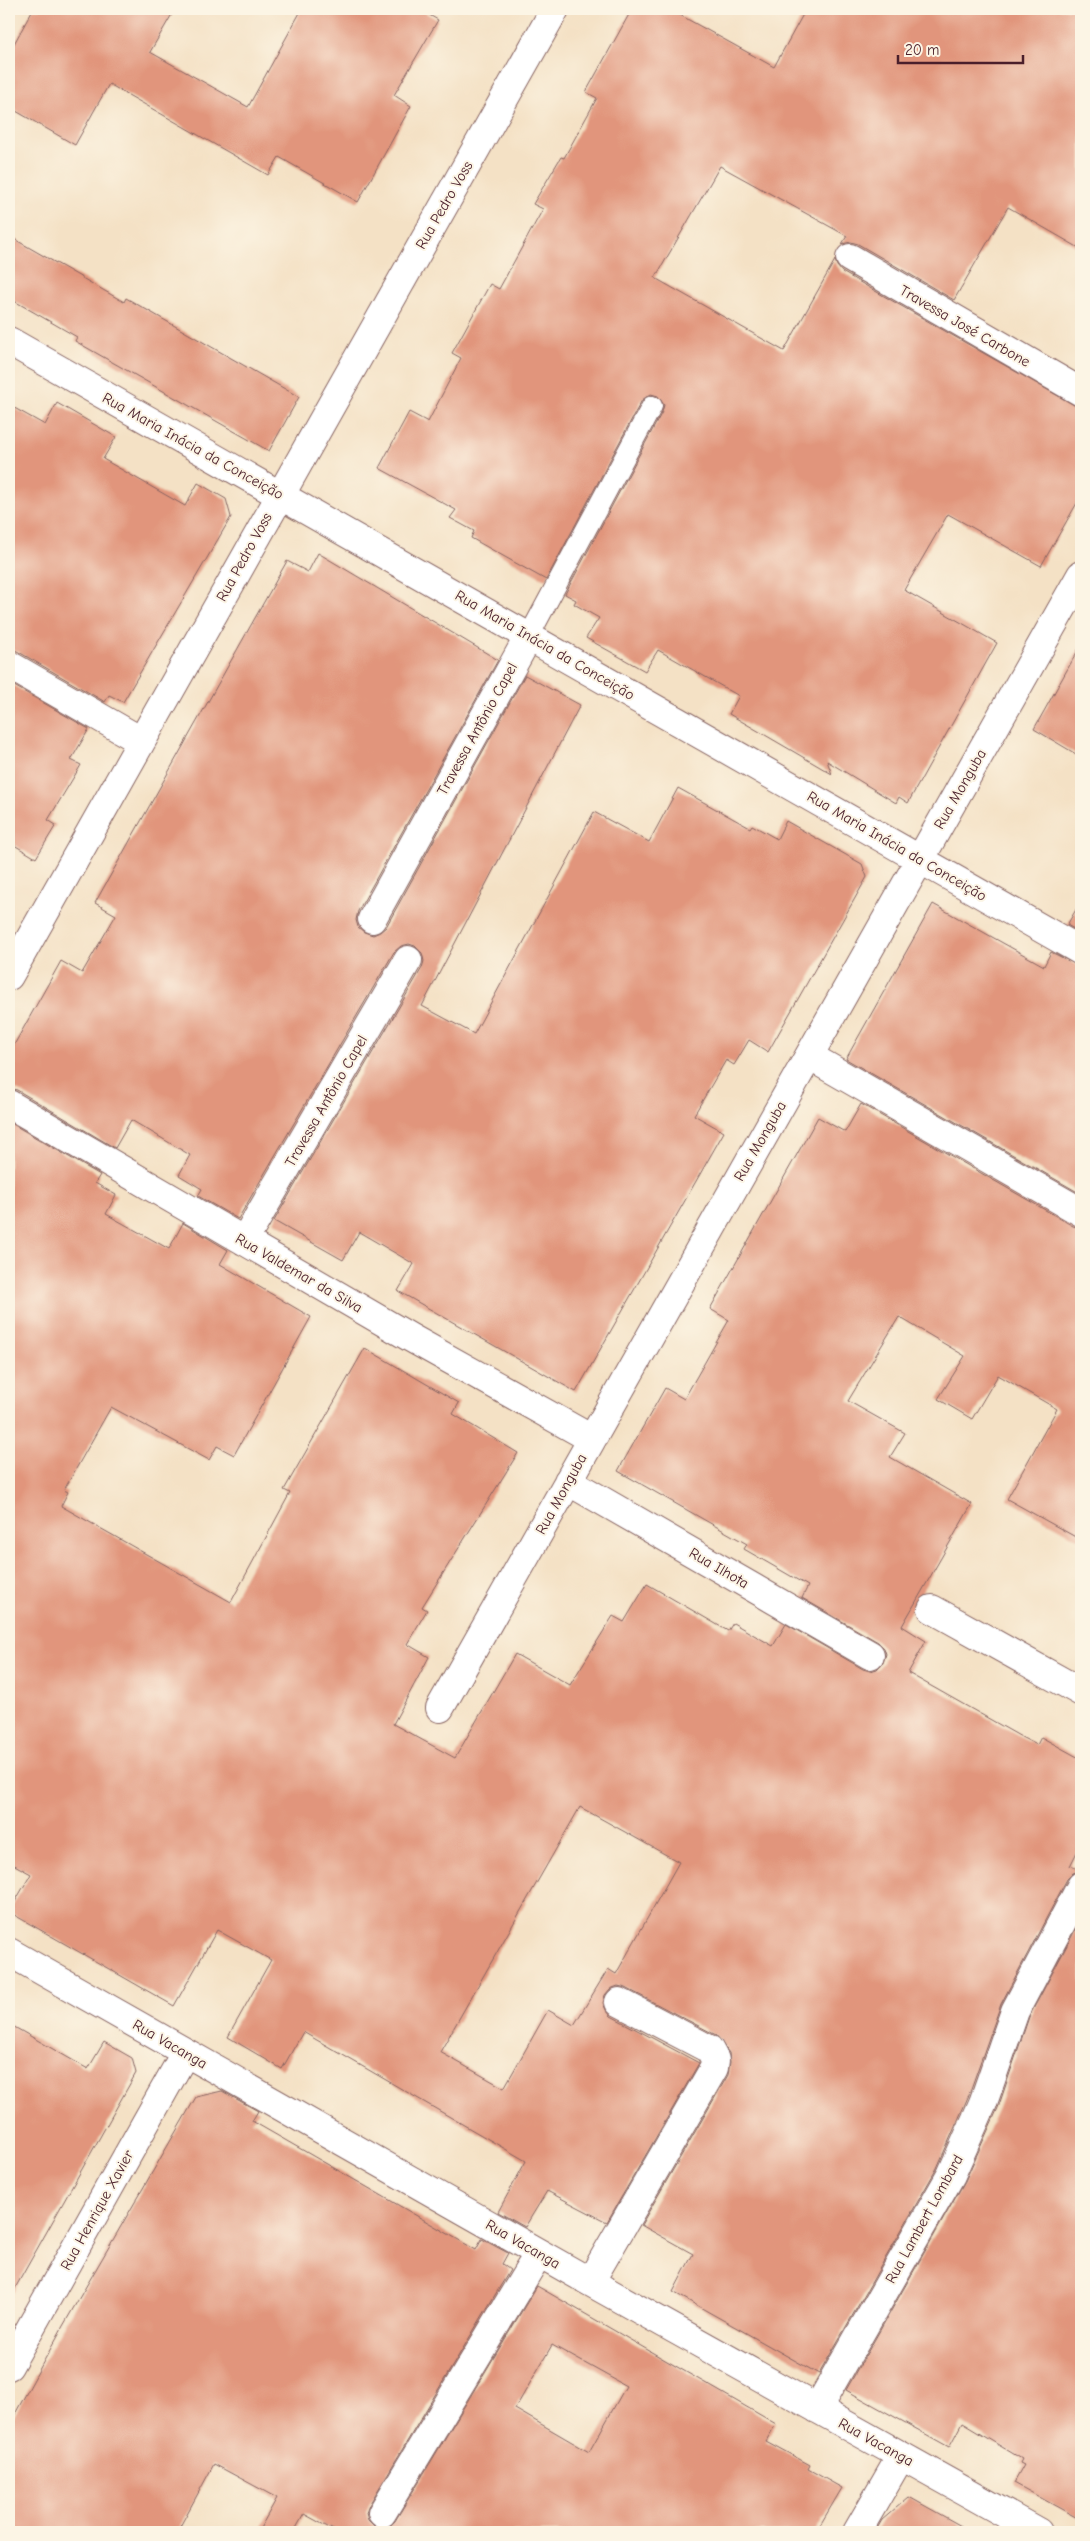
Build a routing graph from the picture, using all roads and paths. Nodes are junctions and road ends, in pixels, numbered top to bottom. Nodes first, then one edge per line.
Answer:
1 (555, 9) edge
2 (850, 258) dead end
3 (9, 341) edge
4 (1081, 392) edge
5 (652, 406) dead end
6 (279, 494) junction
7 (1081, 575) edge
8 (529, 636) junction
9 (9, 665) edge
10 (141, 741) junction
11 (920, 860) junction
12 (372, 919) dead end
13 (1081, 951) edge
14 (408, 960) dead end
15 (9, 976) edge
16 (809, 1056) junction
17 (9, 1104) edge
18 (1081, 1212) edge
19 (244, 1241) junction
20 (592, 1439) junction
21 (568, 1481) junction
22 (932, 1609) dead end
23 (870, 1655) dead end
24 (1081, 1692) edge
25 (440, 1708) dead end
26 (1081, 1886) edge
27 (9, 1952) edge
28 (619, 2002) dead end
29 (185, 2053) junction
30 (539, 2252) junction
31 (590, 2282) junction
32 (11, 2356) edge
33 (817, 2409) junction
34 (901, 2456) junction
35 (382, 2513) dead end
36 (857, 2532) edge
37 (1038, 2532) edge

1 - 6 street, Rua Pedro Voss
2 - 4 street, Travessa José Carbone
3 - 6 street, Rua Maria Inácia da Conceição
5 - 8 lane, Travessa Antônio Capel
6 - 8 street, Rua Maria Inácia da Conceição
6 - 10 street, Rua Pedro Voss
7 - 11 street, Rua Monguba
8 - 11 street, Rua Maria Inácia da Conceição
8 - 12 street, Travessa Antônio Capel
9 - 10 street
10 - 15 street, Rua Pedro Voss
11 - 13 street, Rua Maria Inácia da Conceição
11 - 16 street, Rua Monguba
14 - 19 street, Travessa Antônio Capel
16 - 18 street
16 - 20 street, Rua Monguba
17 - 19 street, Rua Valdemar da Silva
19 - 20 street, Rua Valdemar da Silva
20 - 21 street, Rua Monguba
21 - 23 street, Rua Ilhota
21 - 25 street, Rua Monguba
22 - 24 street
26 - 33 street, Rua Lambert Lombard
27 - 29 street, Rua Vacanga
28 - 31 street
29 - 30 street, Rua Vacanga
29 - 32 street, Rua Henrique Xavier
30 - 31 street, Rua Vacanga
30 - 35 street
31 - 33 street, Rua Vacanga
33 - 34 street, Rua Vacanga
34 - 36 street
34 - 37 street, Rua Vacanga

